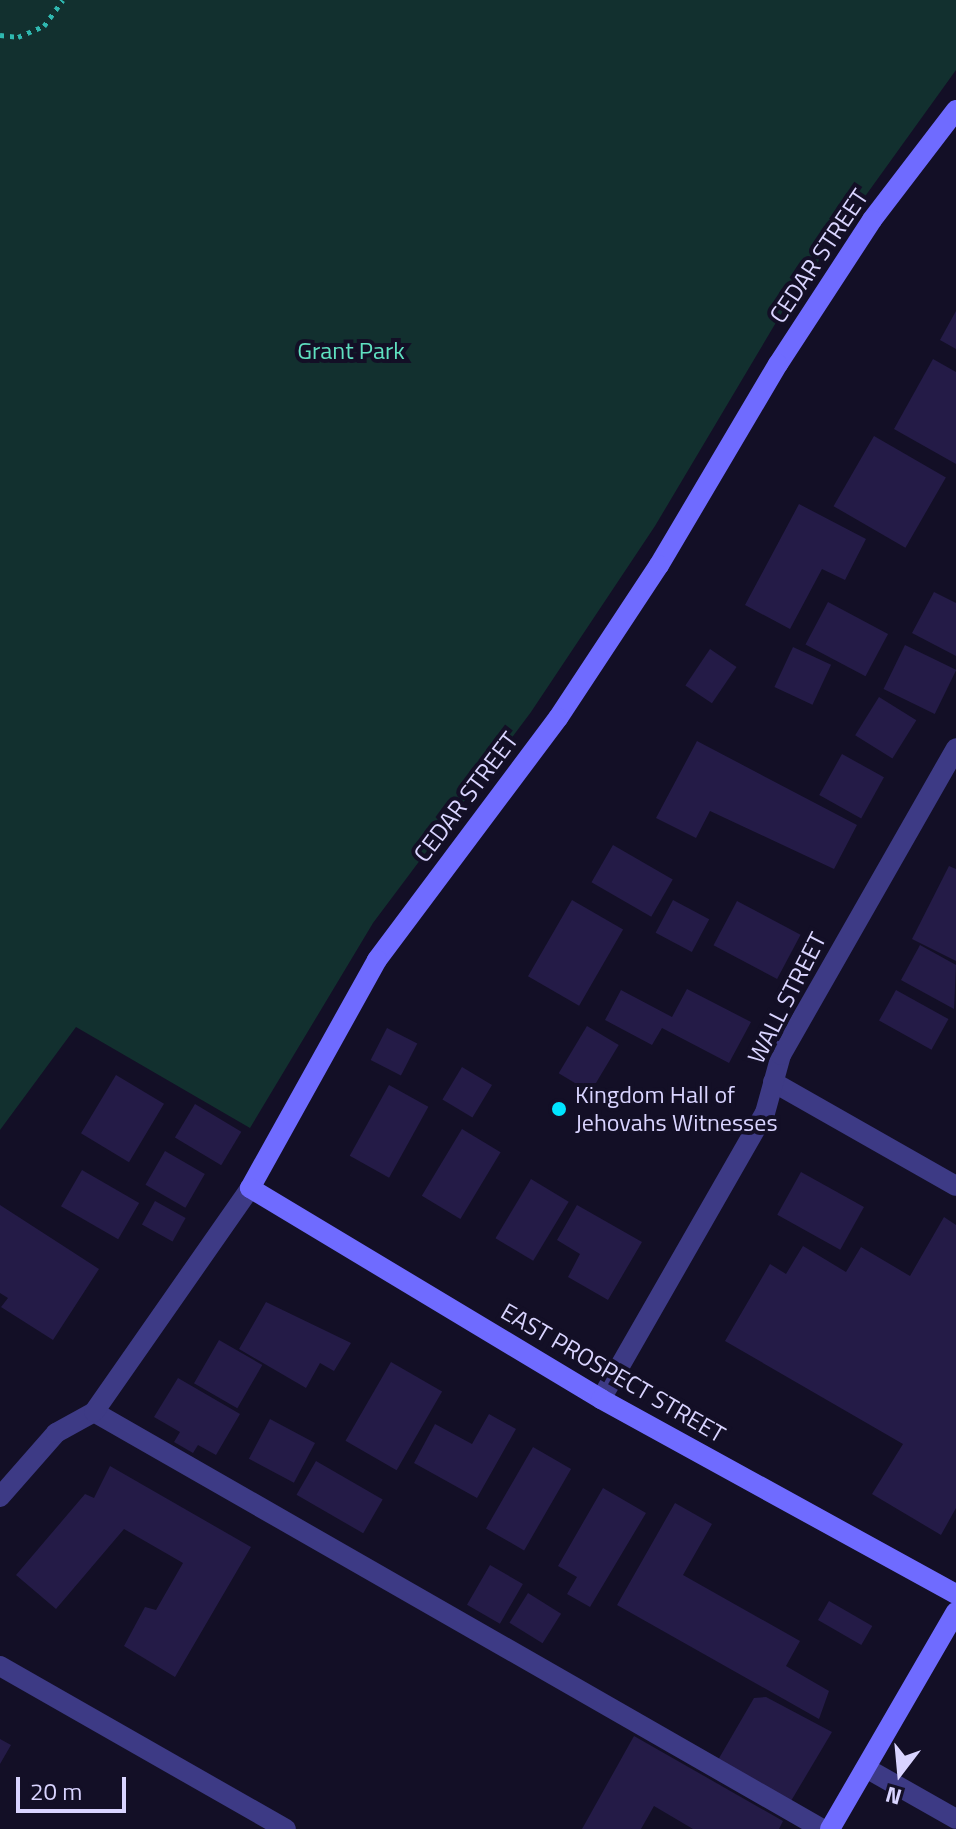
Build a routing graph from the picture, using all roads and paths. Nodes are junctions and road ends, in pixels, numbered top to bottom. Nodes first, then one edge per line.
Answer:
1 (63, 0) edge
2 (0, 35) edge
3 (956, 110) edge
4 (956, 748) edge
5 (773, 1082) junction
6 (956, 1186) edge
7 (250, 1188) junction
8 (601, 1399) junction
9 (94, 1412) junction
10 (0, 1497) edge
11 (956, 1594) edge
12 (956, 1612) edge
13 (0, 1666) edge
14 (866, 1768) junction
15 (956, 1819) edge
16 (286, 1829) edge
17 (822, 1829) edge
18 (830, 1829) edge

1 - 2 path
3 - 7 main road, CEDAR STREET
4 - 5 street, WALL STREET
5 - 6 street
5 - 8 street, WALL STREET
7 - 8 main road, EAST PROSPECT STREET
7 - 9 street, CEDAR STREET
8 - 11 main road, EAST PROSPECT STREET
9 - 10 street, CEDAR STREET
9 - 17 street
12 - 14 main road
13 - 16 street
14 - 15 street
14 - 18 main road

